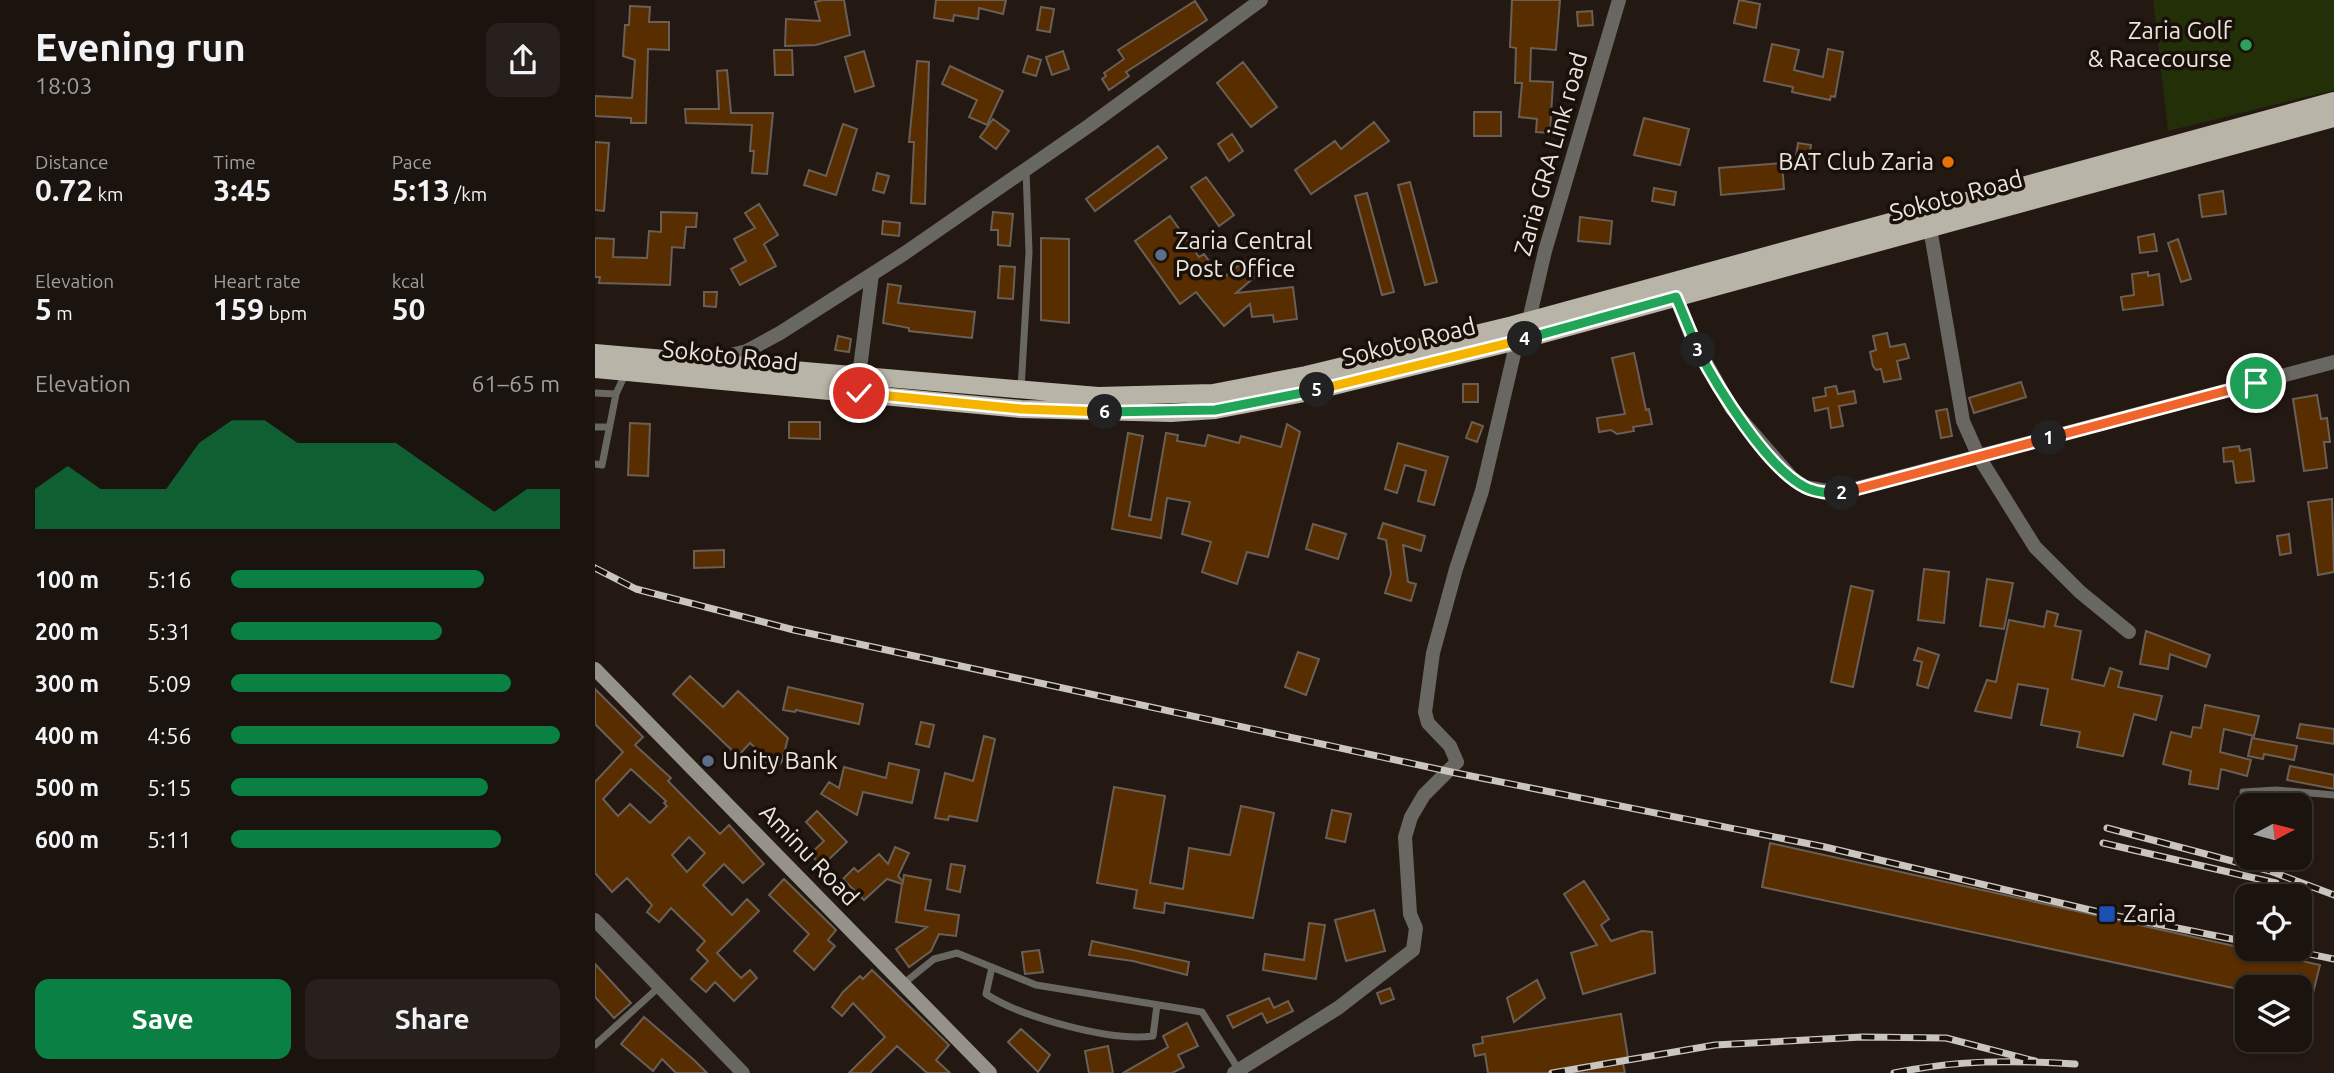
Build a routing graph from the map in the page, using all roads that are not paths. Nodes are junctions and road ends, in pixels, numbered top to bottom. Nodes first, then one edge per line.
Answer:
1 (1261, 0) edge
2 (1619, 0) edge
3 (2334, 101) edge
4 (2334, 118) edge
5 (1026, 169) junction
6 (1930, 228) junction
7 (872, 274) junction
8 (1676, 297) junction
9 (1529, 320) junction
10 (1517, 341) junction
11 (595, 353) edge
12 (705, 361) junction
13 (2334, 362) edge
14 (595, 369) edge
15 (627, 371) junction
16 (859, 376) junction
17 (1021, 390) junction
18 (595, 393) edge
19 (616, 394) junction
20 (595, 427) edge
21 (609, 427) junction
22 (1979, 457) junction
23 (595, 464) edge
24 (2129, 632) dead end
25 (595, 668) edge
26 (2243, 792) dead end
27 (2334, 795) edge
28 (595, 920) edge
29 (992, 967) junction
30 (903, 984) junction
31 (659, 987) junction
32 (1157, 1005) junction
33 (595, 1045) edge
34 (1236, 1071) edge
35 (743, 1073) edge
36 (990, 1073) edge

1 - 5 street
2 - 9 street, Zaria GRA Link road
3 - 9 main road, Sokoto Road
4 - 6 main road, Sokoto Road
5 - 7 street
5 - 17 lane
6 - 8 main road, Sokoto Road
6 - 22 street
7 - 12 street
7 - 16 street
8 - 10 main road, Sokoto Road
8 - 22 street
9 - 17 main road, Sokoto Road
10 - 15 main road, Sokoto Road
10 - 34 street
11 - 12 main road, Sokoto Road
12 - 16 main road, Sokoto Road
13 - 22 street
14 - 15 main road, Sokoto Road
15 - 19 lane
16 - 17 main road, Sokoto Road
18 - 19 lane
19 - 21 lane
20 - 21 lane
21 - 23 lane
22 - 24 street
25 - 30 street, Aminu Road
26 - 27 lane
28 - 31 street
29 - 30 lane
29 - 32 lane
29 - 32 lane
30 - 36 street, Aminu Road
31 - 33 lane
31 - 35 street
32 - 34 lane

